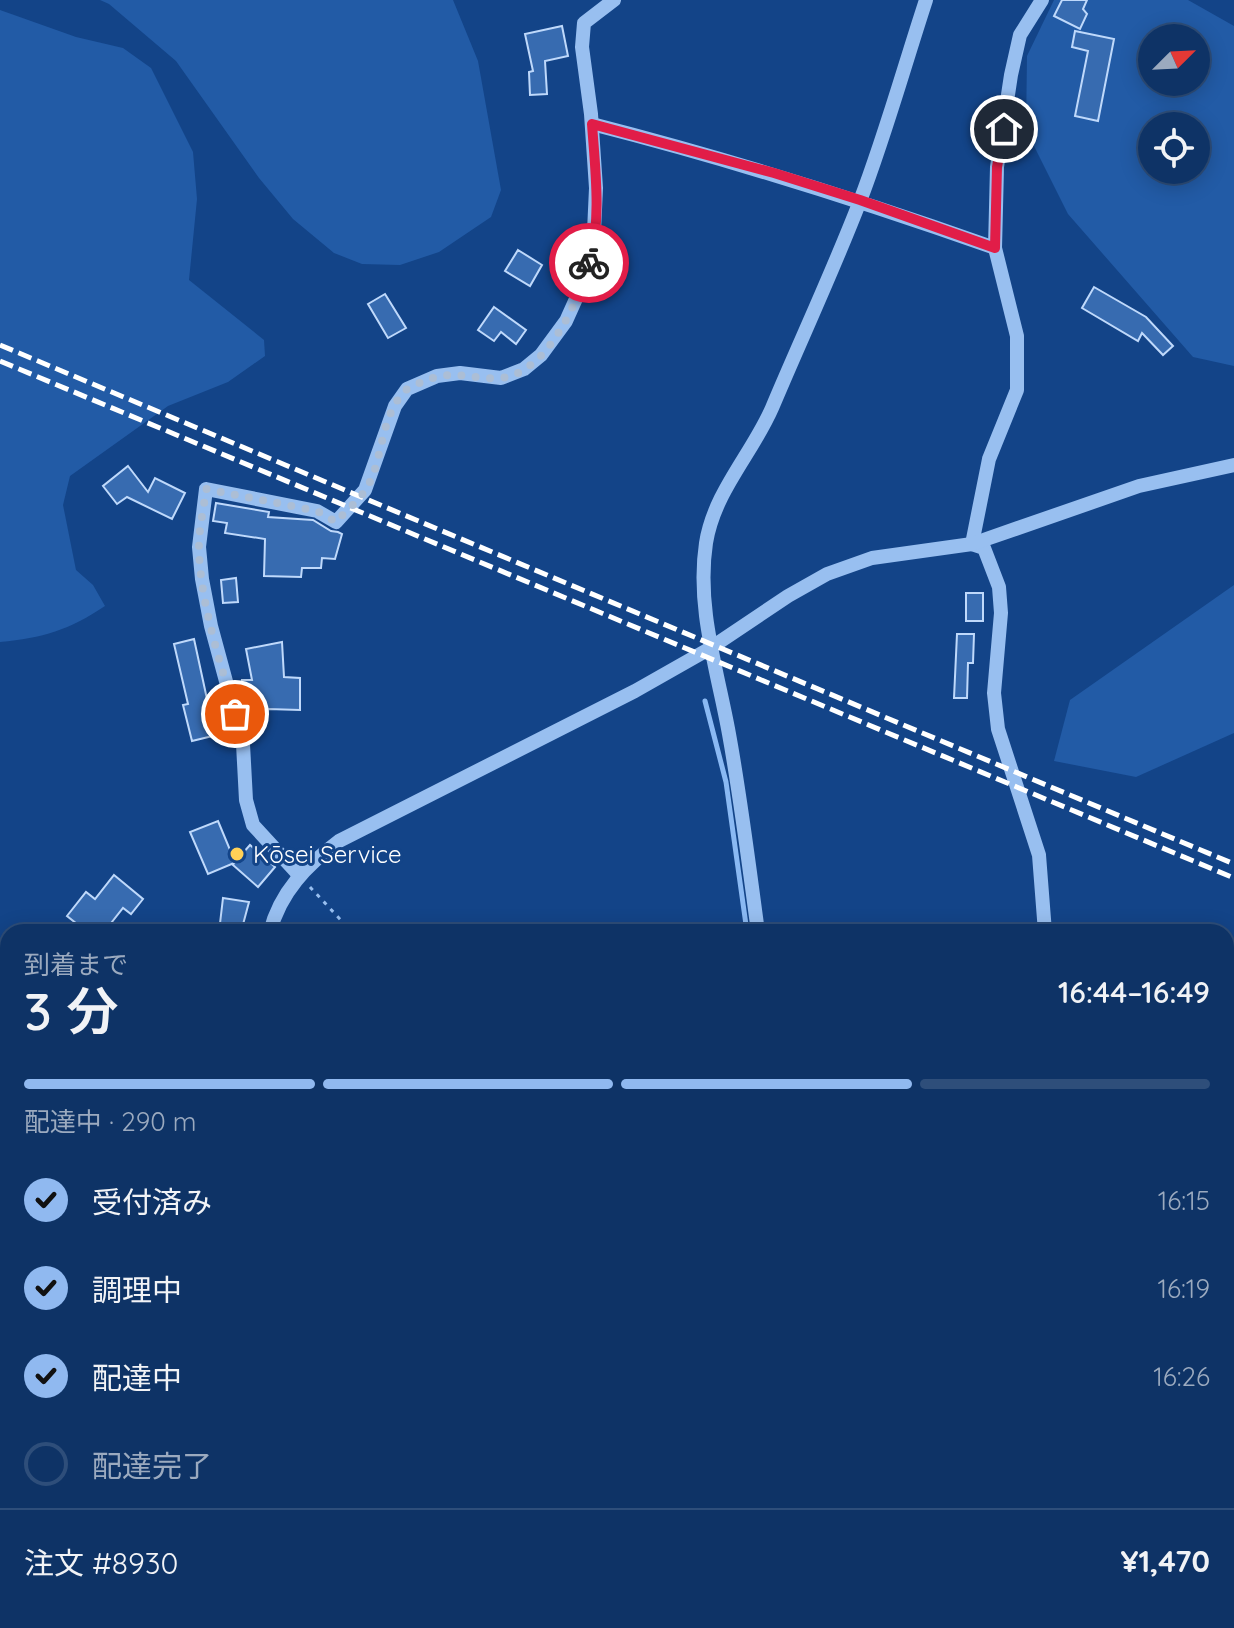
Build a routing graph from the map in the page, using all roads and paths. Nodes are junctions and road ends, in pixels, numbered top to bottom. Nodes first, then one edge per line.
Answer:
1 (614, 0) edge
2 (926, 0) edge
3 (1042, 0) edge
4 (592, 124) junction
5 (860, 200) junction
6 (995, 248) junction
7 (1234, 465) edge
8 (972, 544) junction
9 (709, 649) junction
10 (299, 875) junction
11 (273, 924) edge
12 (345, 924) edge
13 (757, 924) edge
14 (1044, 924) edge

1 - 4 street
2 - 5 street
3 - 6 street
4 - 5 street
4 - 10 street
5 - 6 street
5 - 9 street
6 - 8 street
7 - 8 street
8 - 9 street
8 - 14 street
9 - 10 street
9 - 13 street
10 - 11 street
10 - 12 path

